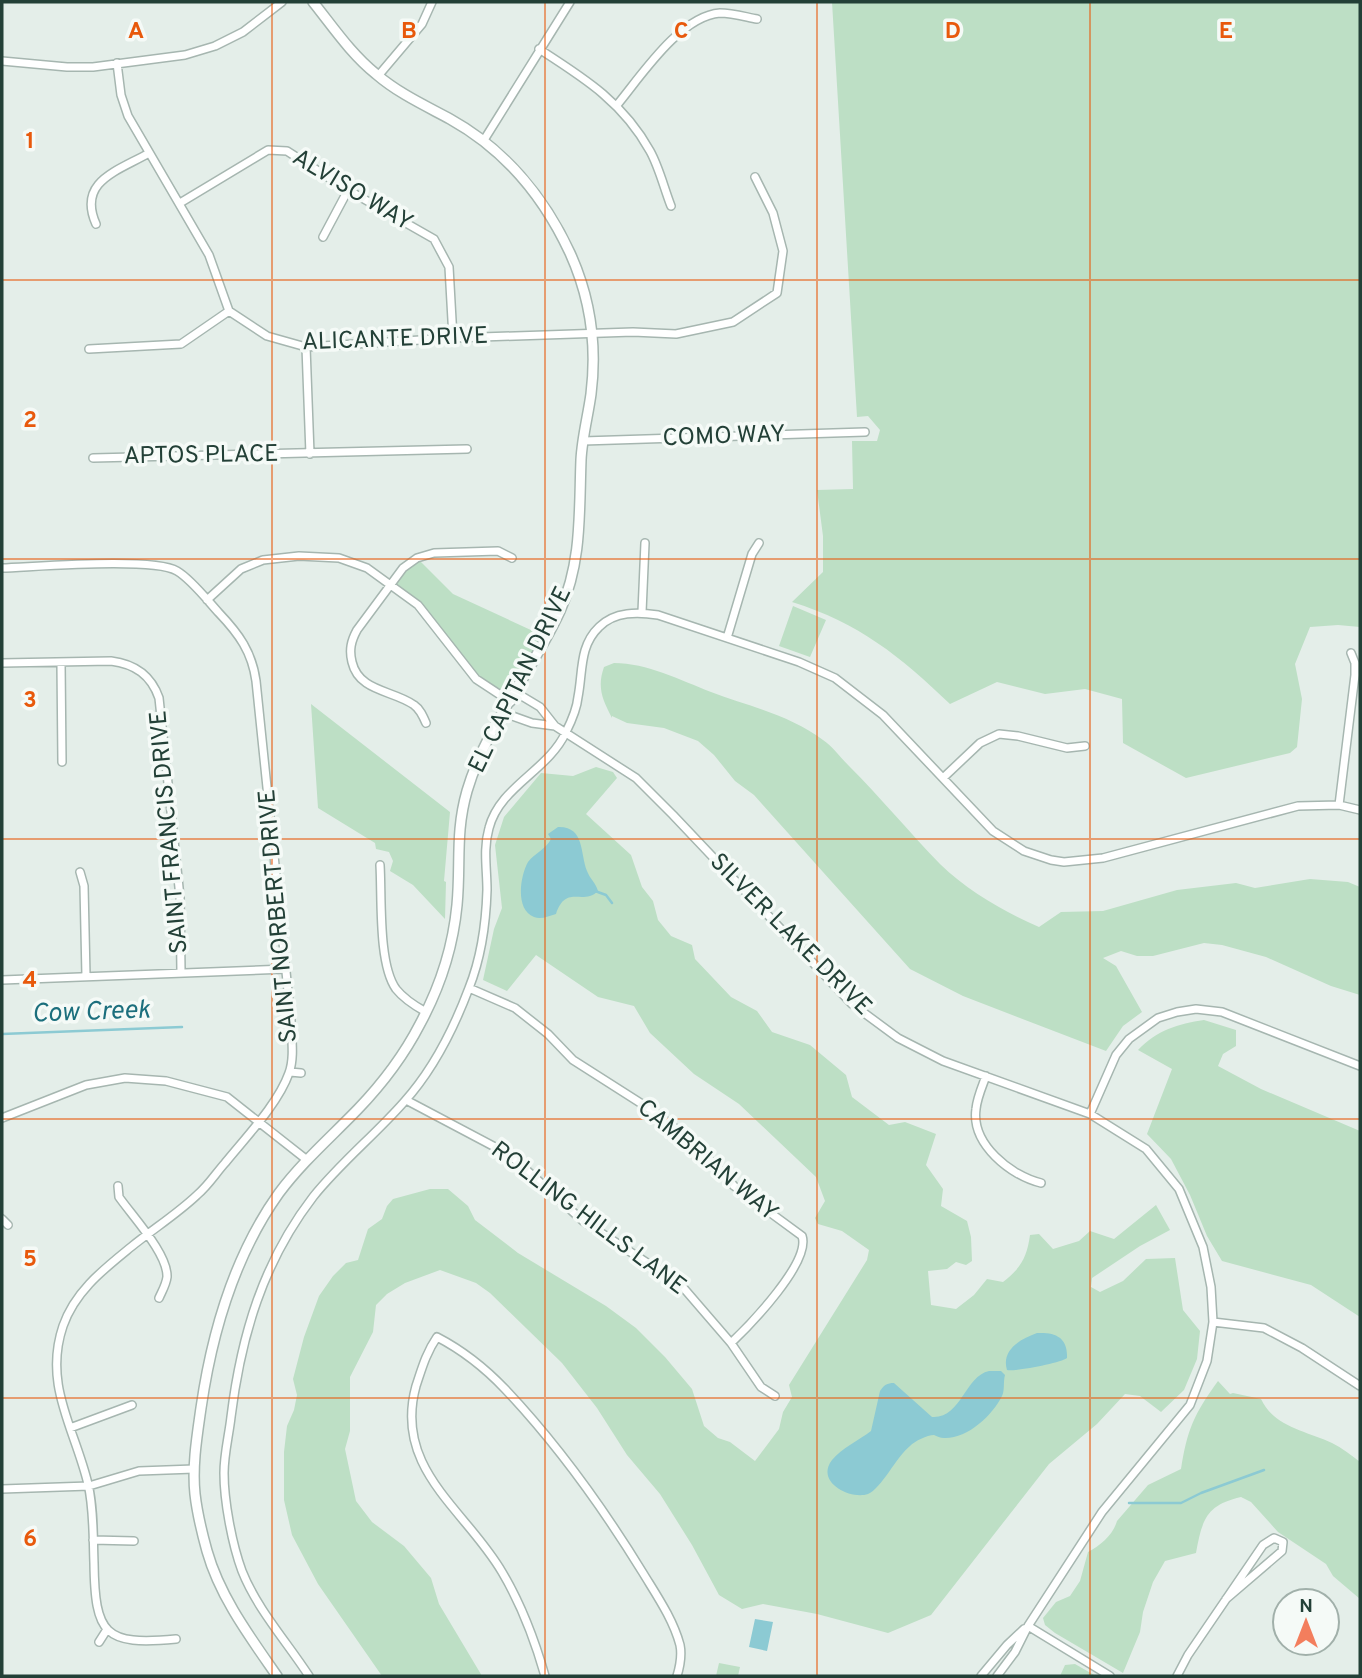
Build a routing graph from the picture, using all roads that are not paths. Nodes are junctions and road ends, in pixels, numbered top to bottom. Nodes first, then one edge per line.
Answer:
1 (282, 2) edge
2 (313, 2) edge
3 (432, 2) edge
4 (570, 2) edge
5 (757, 19) dead end
6 (539, 49) junction
7 (2, 61) edge
8 (117, 63) junction
9 (377, 76) junction
10 (617, 105) junction
11 (484, 141) junction
12 (149, 153) junction
13 (755, 177) dead end
14 (348, 190) junction
15 (180, 202) junction
16 (671, 206) dead end
17 (96, 224) dead end
18 (323, 237) dead end
19 (229, 311) junction
20 (592, 334) junction
21 (453, 338) junction
22 (306, 347) junction
23 (89, 349) dead end
24 (865, 432) dead end
25 (583, 441) junction
26 (467, 449) dead end
27 (310, 454) junction
28 (93, 458) dead end
29 (759, 542) dead end
30 (645, 543) dead end
31 (512, 558) dead end
32 (2, 568) edge
33 (391, 584) junction
34 (208, 600) junction
35 (642, 612) junction
36 (727, 638) junction
37 (1351, 653) dead end
38 (2, 663) edge
39 (61, 663) junction
40 (515, 692) junction
41 (511, 702) junction
42 (504, 713) junction
43 (426, 723) dead end
44 (555, 726) junction
45 (566, 732) junction
46 (1085, 746) dead end
47 (62, 762) dead end
48 (943, 778) junction
49 (1339, 805) junction
50 (1360, 810) edge
51 (380, 865) dead end
52 (80, 872) dead end
53 (286, 969) junction
54 (181, 972) junction
55 (86, 976) junction
56 (2, 980) edge
57 (469, 988) junction
58 (426, 1012) junction
59 (1360, 1066) edge
60 (290, 1072) junction
61 (301, 1073) dead end
62 (986, 1076) junction
63 (406, 1100) junction
64 (1090, 1114) junction
65 (2, 1118) edge
66 (259, 1121) junction
67 (307, 1160) junction
68 (1041, 1183) dead end
69 (118, 1186) dead end
70 (2, 1219) edge
71 (8, 1225) dead end
72 (146, 1235) junction
73 (159, 1298) dead end
74 (1213, 1322) junction
75 (731, 1343) junction
76 (1360, 1386) edge
77 (775, 1396) dead end
78 (132, 1405) dead end
79 (70, 1428) junction
80 (194, 1469) junction
81 (89, 1486) junction
82 (2, 1489) edge
83 (93, 1540) junction
84 (134, 1541) dead end
85 (1226, 1600) junction
86 (1028, 1626) junction
87 (106, 1631) junction
88 (176, 1639) dead end
89 (99, 1642) dead end
90 (276, 1676) edge
91 (309, 1676) edge
92 (545, 1676) edge
93 (677, 1676) edge
94 (981, 1676) edge
95 (997, 1676) edge
96 (1110, 1676) edge
97 (1177, 1676) edge

1 - 8 street
2 - 9 street, EL CAPITAN DRIVE
3 - 9 street
4 - 6 street
5 - 10 street
6 - 10 street
6 - 11 street
7 - 8 street
8 - 12 street
9 - 11 street, EL CAPITAN DRIVE
10 - 16 street
11 - 20 street, EL CAPITAN DRIVE
12 - 15 street
12 - 17 street
13 - 20 street, ALICANTE DRIVE
14 - 15 street, ALVISO WAY
14 - 18 street
14 - 21 street, ALVISO WAY
15 - 19 street
19 - 22 street, ALICANTE DRIVE
19 - 23 street
20 - 21 street, ALICANTE DRIVE
20 - 25 street, EL CAPITAN DRIVE
21 - 22 street, ALICANTE DRIVE
22 - 27 street, APTOS PLACE
24 - 25 street, COMO WAY
25 - 40 street, EL CAPITAN DRIVE
26 - 27 street, APTOS PLACE
27 - 28 street, APTOS PLACE
29 - 36 street
30 - 35 street
31 - 33 street
32 - 34 street, SAINT NORBERT DRIVE
33 - 34 street
33 - 41 street
33 - 43 street
34 - 53 street, SAINT NORBERT DRIVE
35 - 36 street
35 - 45 street
36 - 48 street
37 - 49 street
38 - 39 street, SAINT FRANCIS DRIVE
39 - 47 street
39 - 54 street, SAINT FRANCIS DRIVE
40 - 41 street, EL CAPITAN DRIVE
40 - 44 street
41 - 42 street, EL CAPITAN DRIVE
42 - 44 street
42 - 58 street, EL CAPITAN DRIVE
44 - 45 street, SILVER LAKE DRIVE
45 - 57 street
45 - 62 street, SILVER LAKE DRIVE
46 - 48 street
48 - 49 street
49 - 50 street
51 - 58 street
52 - 55 street
53 - 54 street
53 - 60 street, SAINT NORBERT DRIVE
54 - 55 street
55 - 56 street
57 - 63 street
57 - 75 street, CAMBRIAN WAY
58 - 67 street, EL CAPITAN DRIVE
59 - 64 street
60 - 61 street
60 - 66 street, SAINT NORBERT DRIVE
62 - 64 street, SILVER LAKE DRIVE
62 - 68 street
63 - 75 street, ROLLING HILLS LANE
63 - 91 street
64 - 74 street, SILVER LAKE DRIVE
65 - 66 street
66 - 67 street
66 - 72 street, SAINT NORBERT DRIVE
67 - 80 street, EL CAPITAN DRIVE
69 - 72 street
70 - 71 street
72 - 73 street
72 - 79 street, SAINT NORBERT DRIVE
74 - 76 street
74 - 86 street, SILVER LAKE DRIVE
75 - 77 street, ROLLING HILLS LANE
78 - 79 street
79 - 81 street, SAINT NORBERT DRIVE
80 - 81 street
80 - 90 street, EL CAPITAN DRIVE
81 - 82 street
81 - 83 street, SAINT NORBERT DRIVE
83 - 84 street
83 - 87 street, SAINT NORBERT DRIVE
85 - 85 street
85 - 97 street
86 - 94 street, SILVER LAKE DRIVE
86 - 95 street, SILVER LAKE DRIVE
86 - 96 street
87 - 88 street
87 - 89 street
92 - 93 street

